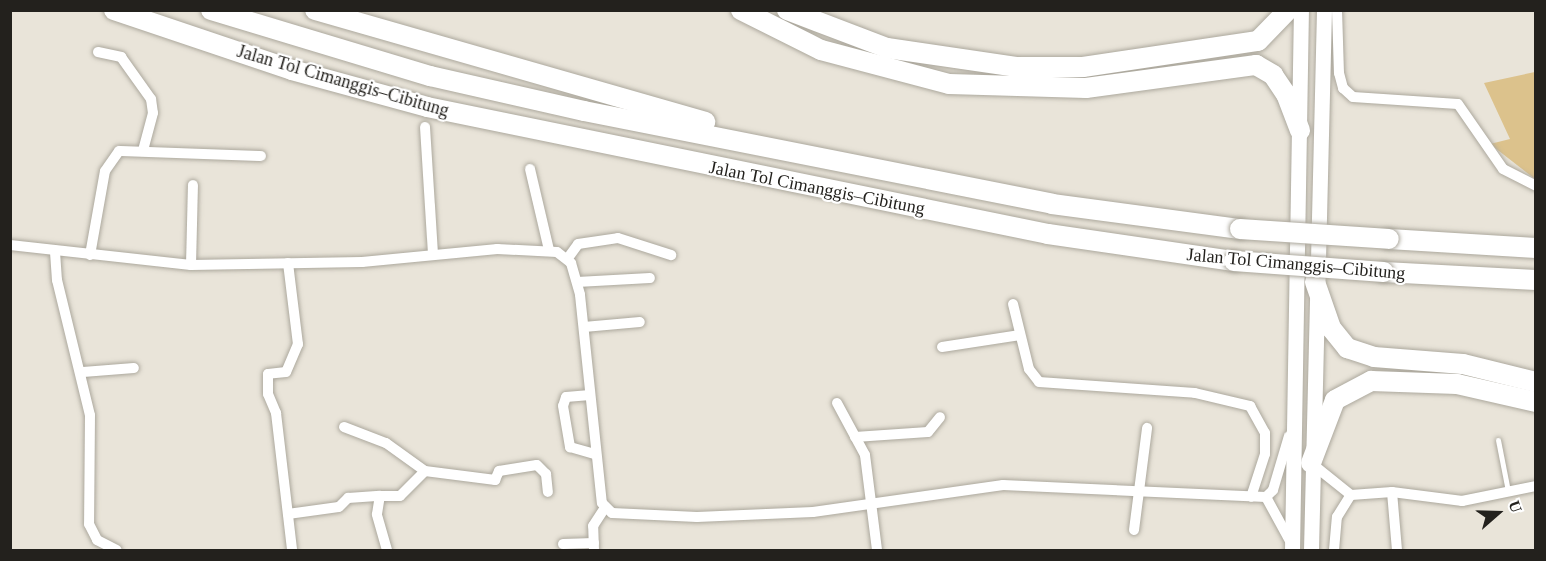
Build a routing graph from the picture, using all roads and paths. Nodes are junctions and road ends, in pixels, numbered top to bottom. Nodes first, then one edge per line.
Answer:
1 (114, 10) edge
2 (211, 10) edge
3 (315, 10) edge
4 (741, 10) edge
5 (787, 10) edge
6 (1288, 10) edge
7 (1301, 10) edge
8 (1324, 10) edge
9 (1337, 10) edge
10 (98, 52) dead end
11 (425, 127) dead end
12 (1300, 130) junction
13 (143, 152) junction
14 (261, 156) dead end
15 (530, 169) dead end
16 (917, 177) junction
17 (193, 185) dead end
18 (1536, 186) edge
19 (10, 245) edge
20 (1536, 248) edge
21 (549, 250) junction
22 (56, 252) junction
23 (90, 255) junction
24 (433, 255) junction
25 (670, 255) dead end
26 (568, 258) junction
27 (288, 263) junction
28 (191, 265) junction
29 (650, 278) dead end
30 (1536, 280) edge
31 (577, 282) junction
32 (1315, 282) junction
33 (1013, 304) dead end
34 (640, 322) dead end
35 (584, 327) junction
36 (1020, 335) junction
37 (942, 347) dead end
38 (134, 368) dead end
39 (83, 372) junction
40 (1536, 382) edge
41 (590, 395) junction
42 (1536, 402) edge
43 (837, 403) dead end
44 (940, 417) dead end
45 (1293, 420) junction
46 (344, 427) dead end
47 (1148, 428) dead end
48 (855, 437) junction
49 (1498, 440) dead end
50 (595, 454) junction
51 (1311, 463) junction
52 (425, 471) junction
53 (1536, 486) edge
54 (1138, 490) junction
55 (548, 492) dead end
56 (1392, 492) junction
57 (1508, 492) junction
58 (1351, 495) junction
59 (380, 496) junction
60 (1251, 497) junction
61 (1266, 497) junction
62 (868, 507) junction
63 (604, 509) junction
64 (288, 514) junction
65 (1134, 530) dead end
66 (563, 544) dead end
67 (594, 547) edge
68 (1292, 548) edge
69 (117, 550) edge
70 (292, 550) edge
71 (387, 550) edge
72 (878, 550) edge
73 (1311, 550) edge
74 (1334, 550) edge
75 (1397, 550) edge

1 - 30 highway, Jalan Tol Cimanggis–Cibitung, bridge
2 - 16 highway, Jalan Tol Cimanggis–Cibitung
3 - 16 highway
4 - 12 highway
5 - 6 highway
7 - 12 main road
8 - 32 main road
9 - 18 street
10 - 13 street
11 - 24 street
12 - 45 main road
13 - 14 street
13 - 23 street
15 - 21 street
16 - 20 highway, Jalan Tol Cimanggis–Cibitung, bridge
17 - 28 street
19 - 22 street
21 - 24 street
21 - 26 street
22 - 23 street
22 - 39 street
23 - 28 street
24 - 27 street
25 - 26 street
26 - 31 street
27 - 28 street
27 - 64 street
29 - 31 street
31 - 35 street
32 - 40 highway
32 - 51 main road
33 - 36 street
34 - 35 street
35 - 41 street
36 - 37 street
36 - 60 street
38 - 39 street
39 - 69 street
41 - 50 street
41 - 50 street
42 - 51 highway
43 - 48 street
44 - 48 street
45 - 61 street
45 - 68 main road
46 - 52 street
47 - 54 street
48 - 62 street
49 - 57 lane
50 - 63 street
51 - 58 street
51 - 73 main road
52 - 55 street
52 - 59 street
53 - 57 street
54 - 60 street
54 - 62 street
54 - 65 street
56 - 57 street
56 - 58 street
56 - 75 street
58 - 74 street
59 - 64 street
59 - 71 street
60 - 61 street
61 - 68 street
62 - 63 street
62 - 72 street
63 - 67 street
64 - 70 street
66 - 67 street

